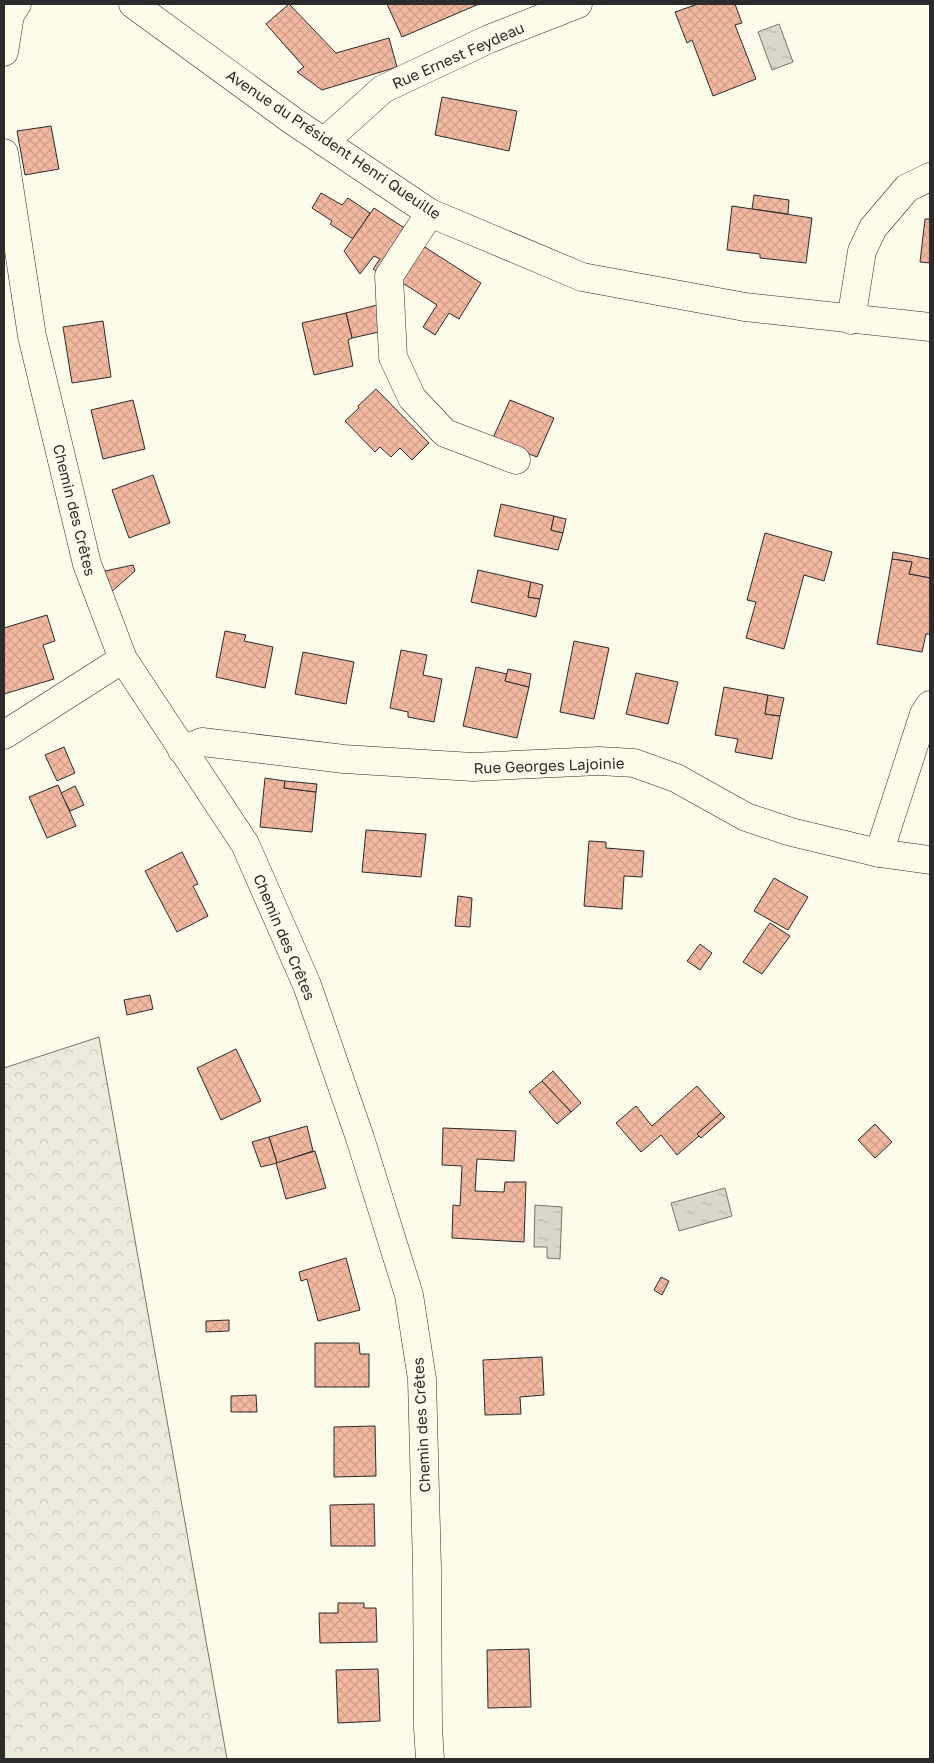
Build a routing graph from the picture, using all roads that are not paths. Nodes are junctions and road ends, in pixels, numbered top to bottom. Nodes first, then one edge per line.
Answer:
1 (17, 4) edge
2 (133, 4) edge
3 (578, 4) edge
4 (4, 52) edge
5 (324, 142) junction
6 (4, 153) edge
7 (930, 177) edge
8 (430, 213) junction
9 (851, 320) junction
10 (930, 328) edge
11 (516, 460) dead end
12 (123, 660) junction
13 (930, 705) edge
14 (4, 735) edge
15 (182, 750) junction
16 (879, 853) junction
17 (930, 860) edge
18 (430, 1759) edge

1 - 4 street
2 - 5 street, Avenue du Président Henri Queuille
3 - 5 street, Rue Ernest Feydeau
5 - 8 street, Avenue du Président Henri Queuille
6 - 12 street, Chemin des Crêtes
7 - 9 street
8 - 9 street, Avenue du Président Henri Queuille
8 - 11 street
9 - 10 street, Avenue du Président Henri Queuille
12 - 14 street
12 - 15 street, Chemin des Crêtes
13 - 16 street
15 - 16 street, Rue Georges Lajoinie
15 - 18 street, Chemin des Crêtes
16 - 17 street, Rue Georges Lajoinie

